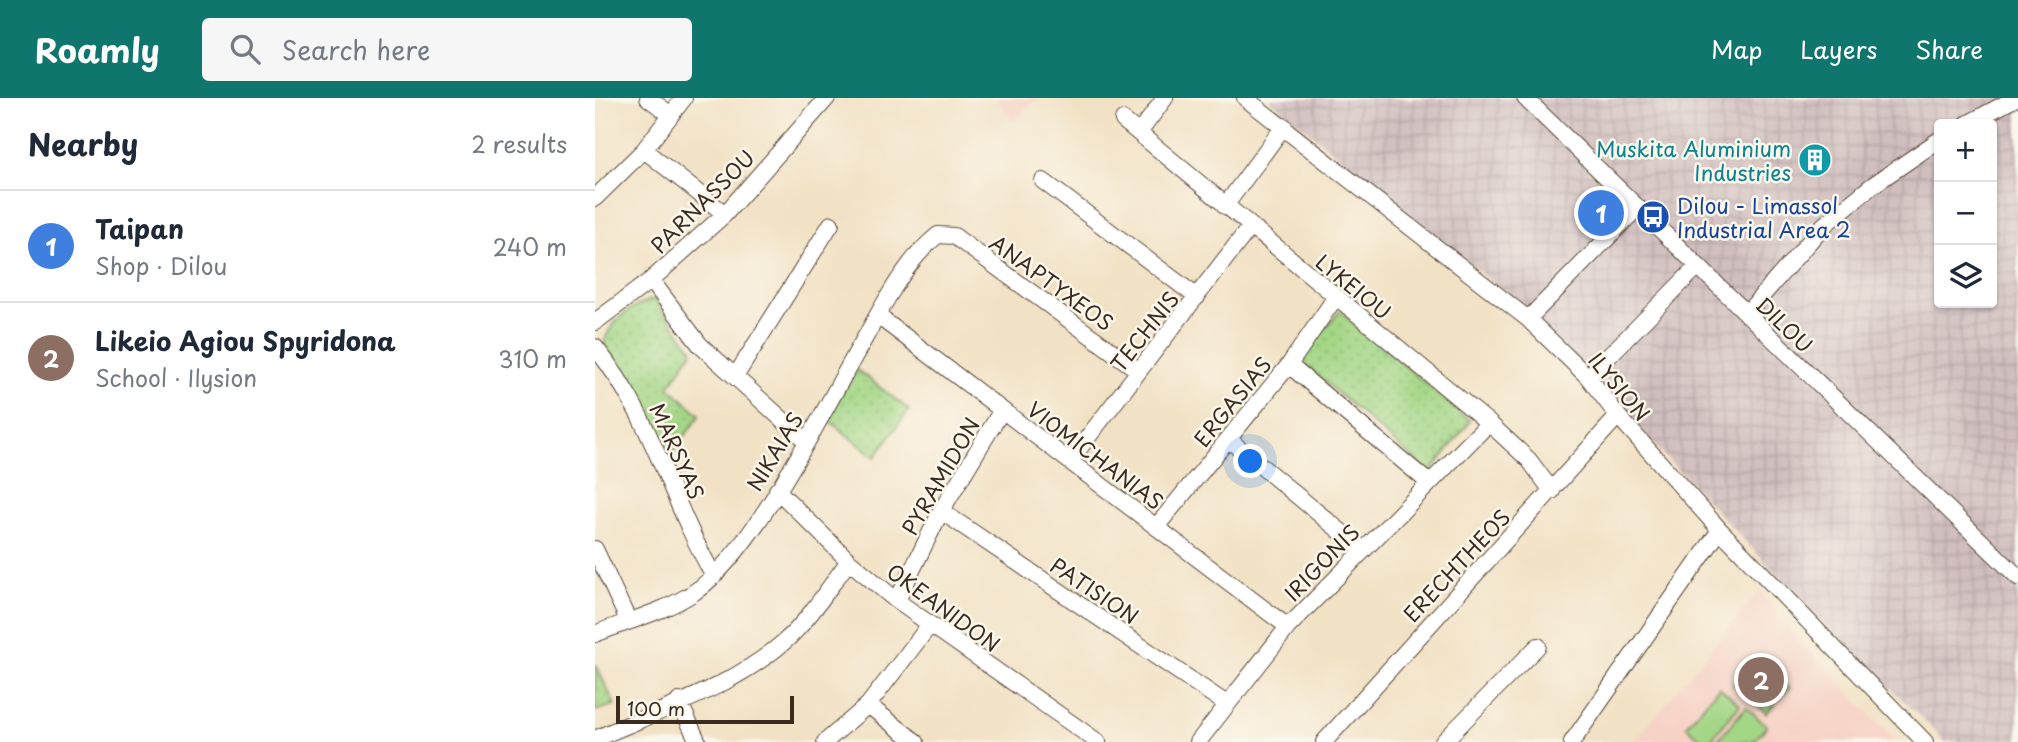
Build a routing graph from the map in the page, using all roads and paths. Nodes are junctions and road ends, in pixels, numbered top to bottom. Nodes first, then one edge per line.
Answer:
1 (648, 98) edge
2 (684, 98) edge
3 (827, 98) edge
4 (1165, 98) edge
5 (1245, 98) edge
6 (1525, 98) edge
7 (2016, 98) edge
8 (671, 115) junction
9 (1976, 119) edge
10 (1123, 120) dead end
11 (1284, 126) junction
12 (1139, 133) junction
13 (1934, 143) edge
14 (644, 150) junction
15 (1043, 181) dead end
16 (599, 187) edge
17 (1225, 206) junction
18 (1637, 207) junction
19 (725, 214) junction
20 (831, 224) dead end
21 (1250, 227) junction
22 (938, 235) joint
23 (1697, 266) junction
24 (651, 280) junction
25 (1197, 298) junction
26 (1335, 298) junction
27 (1746, 314) junction
28 (878, 316) junction
29 (1528, 319) junction
30 (595, 322) edge
31 (595, 347) edge
32 (1289, 366) junction
33 (1139, 371) junction
34 (735, 377) junction
35 (1588, 377) junction
36 (1002, 410) junction
37 (1618, 416) junction
38 (1489, 423) junction
39 (1228, 439) junction
40 (805, 440) junction
41 (1071, 459) junction
42 (1428, 482) junction
43 (777, 490) junction
44 (1552, 491) junction
45 (941, 512) junction
46 (1156, 527) junction
47 (1720, 530) junction
48 (595, 549) edge
49 (1362, 550) junction
50 (849, 561) junction
51 (714, 576) junction
52 (2018, 577) edge
53 (897, 601) junction
54 (628, 621) junction
55 (929, 625) junction
56 (1289, 627) junction
57 (595, 635) edge
58 (1538, 646) dead end
59 (679, 701) junction
60 (1225, 703) junction
61 (868, 705) junction
62 (595, 739) edge
63 (698, 742) edge
64 (825, 742) edge
65 (916, 742) edge
66 (1098, 742) edge
67 (1198, 742) edge
68 (1324, 742) edge
69 (1443, 742) edge
70 (1572, 742) edge
71 (1925, 742) edge

1 - 8 street
2 - 8 street
3 - 19 street, PARNASSOU
4 - 12 street
5 - 11 street, ILYSION
6 - 18 street, DILOU
7 - 9 street
8 - 14 street
10 - 12 street, LYKEIOU
11 - 17 street
11 - 29 street, ILYSION
12 - 17 street, LYKEIOU
13 - 27 street
14 - 16 street
14 - 19 street
15 - 25 street
17 - 21 street, LYKEIOU
18 - 23 street, DILOU
18 - 29 street
19 - 24 street, PARNASSOU
20 - 34 street
21 - 25 street, TECHNIS
21 - 26 street, LYKEIOU
22 - 28 street, NIKAIAS
22 - 33 street, ANAPTYXEOS
23 - 27 street, DILOU
23 - 35 street
24 - 30 street, PARNASSOU
24 - 34 street
25 - 33 street, TECHNIS
26 - 32 street, ERGASIAS
26 - 38 street, LYKEIOU
27 - 52 street, DILOU
28 - 36 street, VIOMICHANIAS
28 - 40 street, NIKAIAS
29 - 35 street, ILYSION
31 - 51 street, MARSYAS
32 - 39 street, ERGASIAS
32 - 42 street
33 - 41 street, TECHNIS
34 - 40 street
35 - 37 street, ILYSION
36 - 41 street, VIOMICHANIAS
36 - 45 street, PYRAMIDON
37 - 44 street, ERECHTHEOS
37 - 47 street, ILYSION
38 - 42 street, IRIGONIS
38 - 44 street, LYKEIOU
39 - 46 street, ERGASIAS
39 - 49 street
40 - 43 street, NIKAIAS
41 - 46 street, VIOMICHANIAS
42 - 49 street, IRIGONIS
43 - 50 street, OKEANIDON
43 - 51 street, NIKAIAS
44 - 68 street, ERECHTHEOS
45 - 53 street, PYRAMIDON
45 - 60 street, PATISION
46 - 56 street, VIOMICHANIAS
47 - 70 street
47 - 71 street, ILYSION
48 - 54 street
49 - 56 street, IRIGONIS
50 - 53 street, OKEANIDON
50 - 59 street
51 - 54 street, NIKAIAS
53 - 55 street, OKEANIDON
54 - 57 street, NIKAIAS
55 - 61 street
55 - 66 street, OKEANIDON
56 - 60 street, IRIGONIS
58 - 69 street
59 - 62 street
59 - 63 street
60 - 67 street, IRIGONIS
61 - 64 street
61 - 65 street

